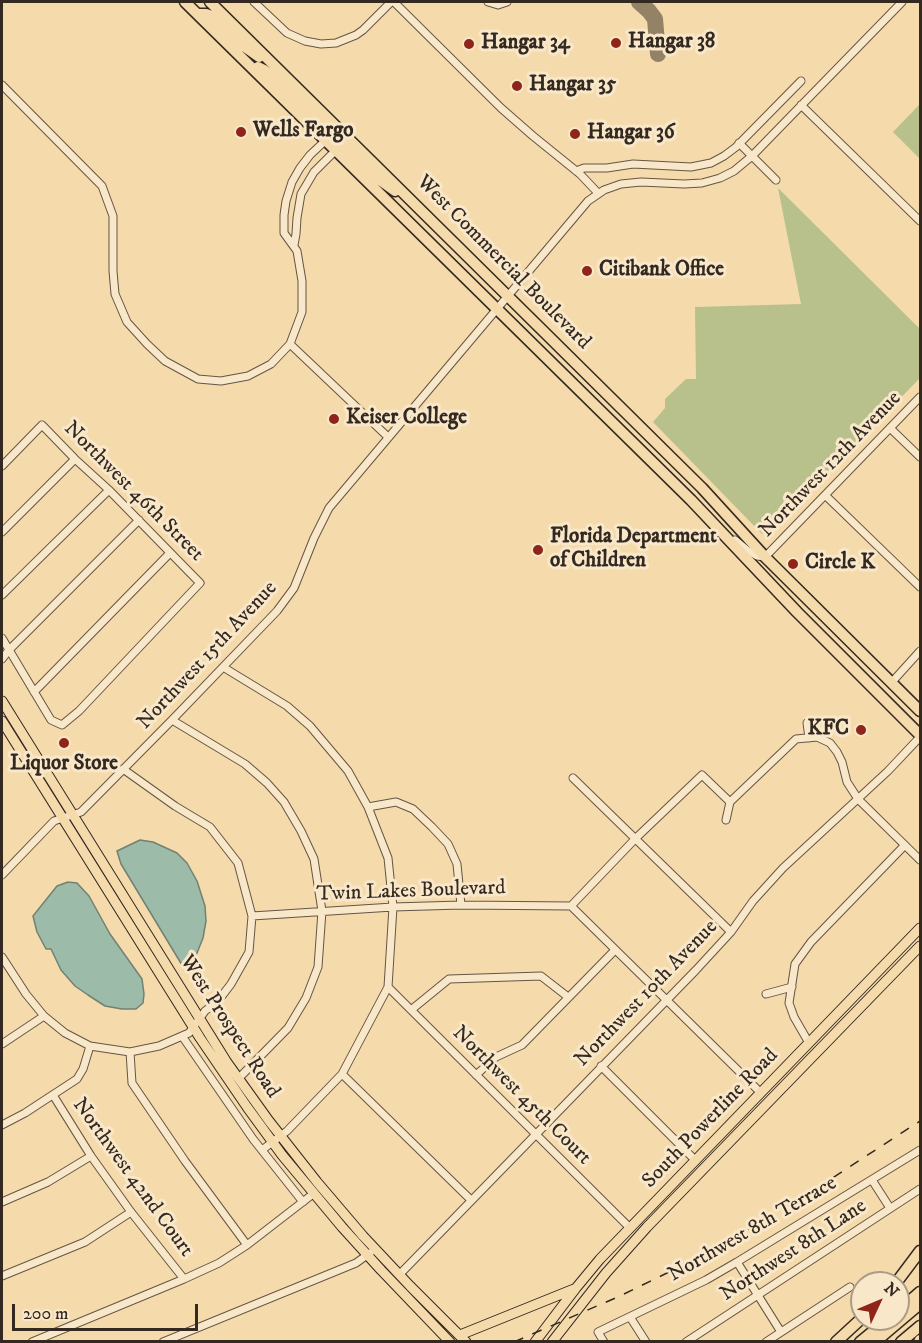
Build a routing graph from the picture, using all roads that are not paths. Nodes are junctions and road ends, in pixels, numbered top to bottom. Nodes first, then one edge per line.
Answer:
1 (185, 2) edge
2 (210, 2) edge
3 (254, 2) edge
4 (392, 2) edge
5 (488, 2) edge
6 (507, 2) edge
7 (902, 2) edge
8 (198, 14) junction
9 (246, 62) junction
10 (277, 68) junction
11 (801, 81) dead end
12 (2, 86) edge
13 (801, 105) junction
14 (343, 134) junction
15 (326, 140) junction
16 (740, 143) junction
17 (336, 150) junction
18 (752, 156) junction
19 (576, 171) junction
20 (776, 180) dead end
21 (598, 193) junction
22 (411, 200) junction
23 (921, 221) edge
24 (294, 245) junction
25 (508, 296) junction
26 (497, 309) junction
27 (290, 344) junction
28 (921, 397) edge
29 (890, 428) junction
30 (388, 437) junction
31 (921, 458) edge
32 (75, 459) junction
33 (2, 466) edge
34 (109, 490) junction
35 (825, 495) junction
36 (704, 514) junction
37 (139, 520) junction
38 (2, 532) edge
39 (170, 553) junction
40 (765, 557) junction
41 (768, 581) junction
42 (921, 587) edge
43 (2, 595) edge
44 (2, 638) edge
45 (850, 641) junction
46 (5, 651) edge
47 (921, 651) edge
48 (2, 659) edge
49 (223, 668) junction
50 (892, 682) junction
51 (34, 692) junction
52 (2, 701) edge
53 (921, 711) edge
54 (172, 720) junction
55 (2, 721) edge
56 (807, 723) dead end
57 (921, 736) edge
58 (809, 738) junction
59 (123, 769) junction
60 (573, 778) dead end
61 (858, 800) junction
62 (730, 802) junction
63 (368, 807) junction
64 (67, 817) junction
65 (726, 820) dead end
66 (636, 838) junction
67 (905, 845) junction
68 (921, 860) edge
69 (2, 875) edge
70 (461, 905) junction
71 (571, 906) junction
72 (393, 907) junction
73 (322, 910) junction
74 (252, 915) junction
75 (921, 928) edge
76 (730, 932) junction
77 (921, 946) edge
78 (615, 950) junction
79 (2, 957) edge
80 (388, 987) junction
81 (792, 987) junction
82 (766, 994) dead end
83 (568, 997) junction
84 (667, 999) junction
85 (411, 1010) junction
86 (44, 1016) junction
87 (199, 1018) junction
88 (193, 1027) junction
89 (182, 1036) junction
90 (809, 1043) junction
91 (2, 1044) edge
92 (90, 1046) junction
93 (130, 1052) junction
94 (815, 1056) junction
95 (601, 1066) junction
96 (342, 1074) junction
97 (476, 1075) junction
98 (239, 1078) junction
99 (761, 1093) junction
100 (53, 1095) junction
101 (2, 1125) edge
102 (535, 1135) junction
103 (277, 1139) junction
104 (708, 1148) junction
105 (262, 1150) junction
106 (921, 1150) edge
107 (91, 1156) junction
108 (696, 1161) junction
109 (703, 1170) junction
110 (694, 1179) junction
111 (872, 1180) junction
112 (921, 1188) edge
113 (314, 1194) junction
114 (471, 1200) junction
115 (2, 1202) edge
116 (303, 1202) junction
117 (891, 1208) junction
118 (131, 1212) junction
119 (630, 1228) junction
120 (247, 1245) junction
121 (921, 1251) edge
122 (371, 1252) junction
123 (737, 1262) junction
124 (905, 1271) edge
125 (399, 1275) junction
126 (2, 1276) edge
127 (184, 1279) junction
128 (850, 1287) dead end
129 (576, 1288) junction
130 (758, 1294) junction
131 (921, 1304) edge
132 (630, 1317) junction
133 (921, 1326) edge
134 (850, 1329) edge
135 (873, 1331) edge
136 (781, 1332) junction
137 (463, 1338) edge
138 (32, 1341) edge
139 (163, 1341) edge
140 (450, 1341) edge
141 (535, 1341) edge
142 (552, 1341) edge
143 (604, 1341) edge
144 (646, 1341) edge
145 (686, 1341) edge
146 (766, 1341) edge
147 (836, 1341) edge
148 (860, 1341) edge
149 (875, 1341) edge
150 (901, 1341) edge

1 - 8 highway, West Commercial Boulevard
2 - 10 highway, West Commercial Boulevard
3 - 4 street
4 - 19 street
5 - 6 street
7 - 13 street, Northwest 15th Avenue
8 - 9 highway, West Commercial Boulevard
8 - 10 highway
9 - 14 highway
9 - 15 highway, West Commercial Boulevard
10 - 14 highway, West Commercial Boulevard
11 - 16 street
12 - 27 street
13 - 18 street, Northwest 15th Avenue
13 - 23 street
14 - 22 highway, West Commercial Boulevard
15 - 17 highway, West Commercial Boulevard
15 - 22 highway
15 - 24 street
16 - 18 street
16 - 19 street
17 - 24 street
17 - 26 highway, West Commercial Boulevard
18 - 20 street
18 - 21 street, Northwest 15th Avenue
19 - 21 street
21 - 25 street, Northwest 15th Avenue
22 - 25 highway, West Commercial Boulevard
24 - 27 street
25 - 26 street, Northwest 15th Avenue
25 - 40 highway, West Commercial Boulevard
26 - 30 street, Northwest 15th Avenue
26 - 36 highway, West Commercial Boulevard
27 - 30 street
28 - 29 street, Northwest 12th Avenue
29 - 31 street
29 - 35 street, Northwest 12th Avenue
30 - 49 street, Northwest 15th Avenue
32 - 33 street, Northwest 46th Street
32 - 34 street, Northwest 46th Street
32 - 38 street
34 - 37 street, Northwest 46th Street
34 - 43 street
35 - 40 street, Northwest 12th Avenue
35 - 42 street
36 - 40 street, West Commercial Boulevard
36 - 41 highway, West Commercial Boulevard
37 - 39 street, Northwest 46th Street
37 - 46 street
39 - 51 street
39 - 51 street, Northwest 46th Street
40 - 45 highway, West Commercial Boulevard
41 - 45 highway
41 - 57 highway, West Commercial Boulevard
44 - 46 street
45 - 50 highway, West Commercial Boulevard
46 - 48 street
46 - 51 street
47 - 50 street
49 - 54 street, Northwest 15th Avenue
49 - 63 street
50 - 53 highway, West Commercial Boulevard
52 - 64 main road, West Prospect Road
54 - 59 street, Northwest 15th Avenue
54 - 73 street
55 - 64 main road, West Prospect Road
56 - 58 street
57 - 61 street, Northwest 10th Avenue
58 - 61 street
58 - 62 street
59 - 64 street, Northwest 15th Avenue
59 - 74 street
60 - 66 street
61 - 67 street
61 - 76 street, Northwest 10th Avenue
62 - 65 street
62 - 66 street
63 - 70 street
63 - 72 street
64 - 69 street, Northwest 15th Avenue
64 - 87 main road, West Prospect Road
64 - 88 main road, West Prospect Road
66 - 71 street
66 - 76 street
67 - 68 street
67 - 81 street
70 - 71 street, Twin Lakes Boulevard
70 - 72 street, Twin Lakes Boulevard
71 - 78 street
72 - 73 street, Twin Lakes Boulevard
72 - 80 street
73 - 74 street, Twin Lakes Boulevard
73 - 98 street
74 - 87 street
75 - 90 main road, South Powerline Road
76 - 84 street, Northwest 10th Avenue
77 - 94 main road, South Powerline Road
78 - 83 street
78 - 84 street
79 - 86 street
80 - 85 street, Northwest 45th Court
80 - 96 street
81 - 82 street
81 - 90 street
83 - 85 street
83 - 97 street
84 - 95 street, Northwest 10th Avenue
84 - 99 street
85 - 97 street, Northwest 45th Court
86 - 91 street
86 - 92 street
87 - 88 street
87 - 98 main road, West Prospect Road
88 - 89 street
88 - 103 main road, West Prospect Road
89 - 93 street
89 - 105 street
90 - 94 main road
90 - 99 main road, South Powerline Road
92 - 93 street
92 - 100 street
93 - 120 street
94 - 109 main road, South Powerline Road
95 - 102 street, Northwest 10th Avenue
95 - 108 street
96 - 103 street
96 - 114 street
97 - 102 street, Northwest 45th Court
98 - 103 main road, West Prospect Road
99 - 104 main road, South Powerline Road
100 - 101 street
100 - 107 street, Northwest 42nd Court
102 - 114 street, Northwest 10th Avenue
102 - 119 street, Northwest 45th Court
103 - 105 street
103 - 113 main road, West Prospect Road
103 - 122 main road, West Prospect Road
104 - 108 main road, South Powerline Road
104 - 109 main road
105 - 116 street
106 - 111 street, Northwest 8th Terrace
107 - 115 street
107 - 118 street, Northwest 42nd Court
108 - 110 main road
108 - 119 main road, South Powerline Road
109 - 110 main road, South Powerline Road
110 - 142 main road, South Powerline Road
111 - 117 street
111 - 123 street, Northwest 8th Terrace
112 - 117 street, Northwest 8th Lane
113 - 116 street
113 - 122 main road, West Prospect Road
114 - 125 street, Northwest 10th Avenue
116 - 120 street
117 - 130 street, Northwest 8th Lane
118 - 126 street
118 - 127 street, Northwest 42nd Court
119 - 129 main road, South Powerline Road
120 - 127 street
121 - 124 highway
122 - 125 main road, West Prospect Road
122 - 139 street
122 - 140 main road, West Prospect Road
123 - 130 street
123 - 132 street, Northwest 8th Terrace
125 - 137 main road, West Prospect Road
127 - 138 street
128 - 136 street
129 - 137 main road
129 - 141 main road, South Powerline Road
130 - 136 street
130 - 145 street, Northwest 8th Lane
131 - 149 highway
132 - 143 street, Northwest 8th Terrace
132 - 144 street
133 - 150 highway
134 - 147 highway
135 - 148 highway
136 - 146 street

